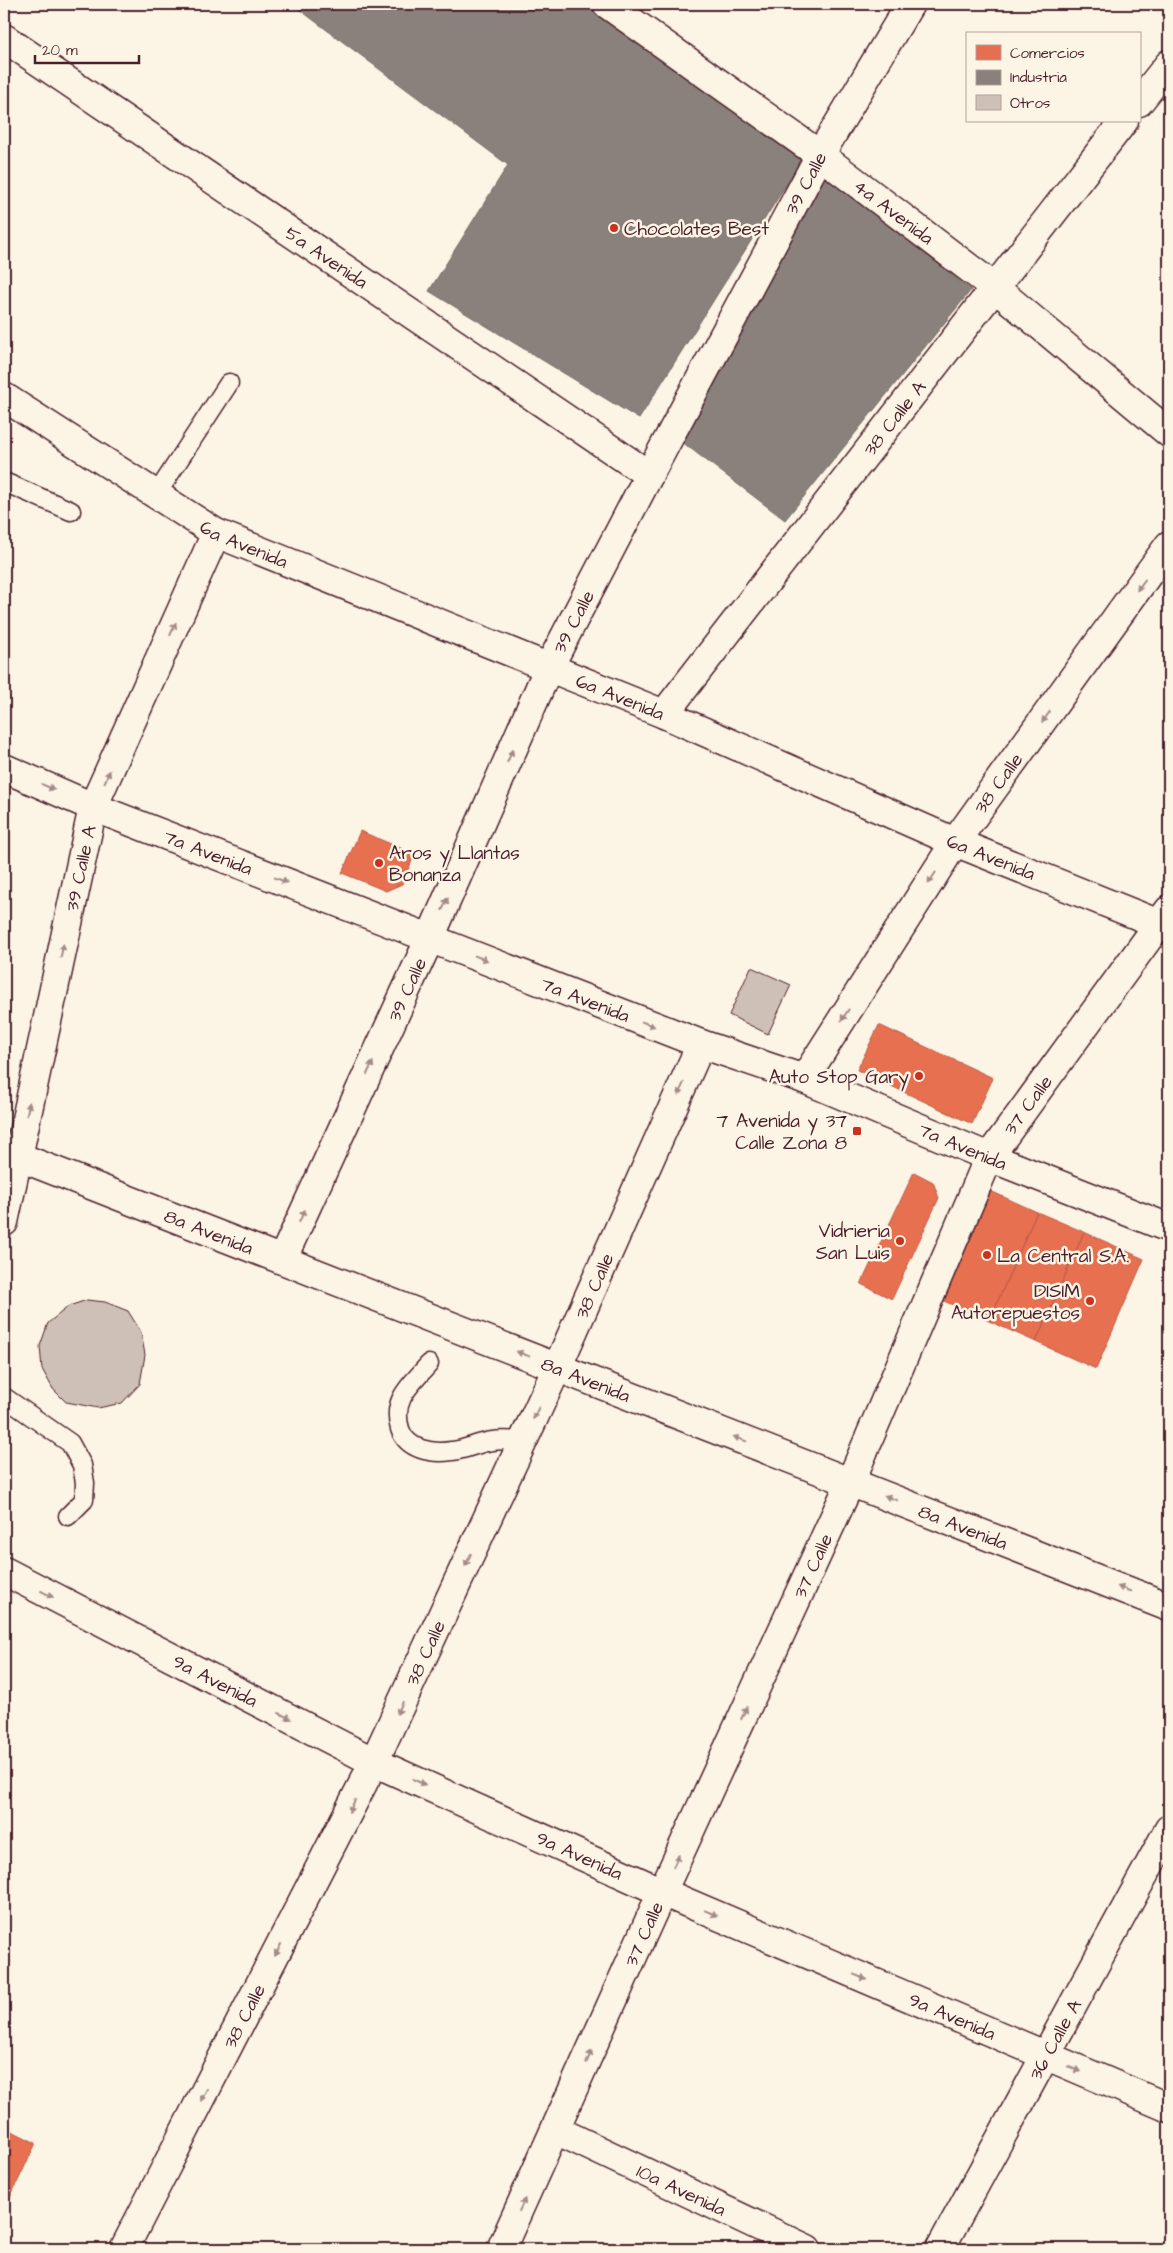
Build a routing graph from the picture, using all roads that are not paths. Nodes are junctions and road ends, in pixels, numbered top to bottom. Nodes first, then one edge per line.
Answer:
1 (607, 4) edge
2 (910, 4) edge
3 (4, 38) edge
4 (1169, 64) edge
5 (1140, 101) edge
6 (1123, 122) edge
7 (820, 156) junction
8 (994, 287) junction
9 (229, 383) dead end
10 (4, 397) edge
11 (1169, 433) edge
12 (649, 475) junction
13 (4, 482) edge
14 (156, 495) junction
15 (71, 511) dead end
16 (216, 533) junction
17 (1169, 546) edge
18 (548, 669) junction
19 (664, 714) junction
20 (4, 768) edge
21 (93, 807) junction
22 (956, 842) junction
23 (1165, 921) edge
24 (430, 938) junction
25 (701, 1044) junction
26 (804, 1079) junction
27 (11, 1154) edge
28 (989, 1157) junction
29 (4, 1222) edge
30 (1169, 1228) edge
31 (282, 1260) junction
32 (429, 1364) dead end
33 (557, 1368) junction
34 (4, 1396) edge
35 (523, 1441) junction
36 (850, 1482) junction
37 (68, 1516) dead end
38 (4, 1572) edge
39 (1169, 1607) edge
40 (374, 1762) junction
41 (1169, 1829) edge
42 (662, 1892) junction
43 (1046, 2057) junction
44 (1169, 2108) edge
45 (556, 2130) junction
46 (124, 2249) edge
47 (501, 2249) edge
48 (807, 2249) edge
49 (940, 2249) edge

1 - 7 street, 4a Avenida
2 - 7 street, 39 Calle
3 - 12 street, 5a Avenida
4 - 5 street
6 - 8 street, 38 Calle A
7 - 8 street, 4a Avenida
7 - 12 street, 39 Calle
8 - 11 street, 4a Avenida
8 - 19 street, 38 Calle A
9 - 14 lane
10 - 14 street, 6a Avenida
12 - 18 street, 39 Calle
13 - 15 lane
14 - 16 street, 6a Avenida
16 - 18 street, 6a Avenida
21 -> 16 street, 39 Calle A
17 -> 22 street, 38 Calle
18 - 19 street, 6a Avenida
24 -> 18 street, 39 Calle
19 - 22 street, 6a Avenida
20 -> 21 street, 7a Avenida
21 -> 24 street, 7a Avenida
27 -> 21 street, 39 Calle A
22 - 23 street, 6a Avenida
22 -> 26 street, 38 Calle
23 - 28 street, 37 Calle
24 -> 25 street, 7a Avenida
31 -> 24 street, 39 Calle
25 - 26 street, 7a Avenida
25 -> 33 street, 38 Calle
26 - 28 street, 7a Avenida
27 - 29 street, 39 Calle A
27 - 31 street, 8a Avenida
28 - 30 street, 7a Avenida
28 - 36 street, 37 Calle
33 -> 31 street, 8a Avenida
32 - 35 lane
33 -> 35 street, 38 Calle
36 -> 33 street, 8a Avenida
34 - 37 lane
35 -> 40 street, 38 Calle
39 -> 36 street, 8a Avenida
42 -> 36 street, 37 Calle
38 -> 40 street, 9a Avenida
40 -> 42 street, 9a Avenida
40 -> 46 street, 38 Calle
41 - 43 street, 36 Calle A
42 -> 43 street, 9a Avenida
45 -> 42 street, 37 Calle
43 -> 44 street, 9a Avenida
43 - 49 street, 36 Calle A
47 -> 45 street, 37 Calle
45 - 48 street, 10a Avenida

